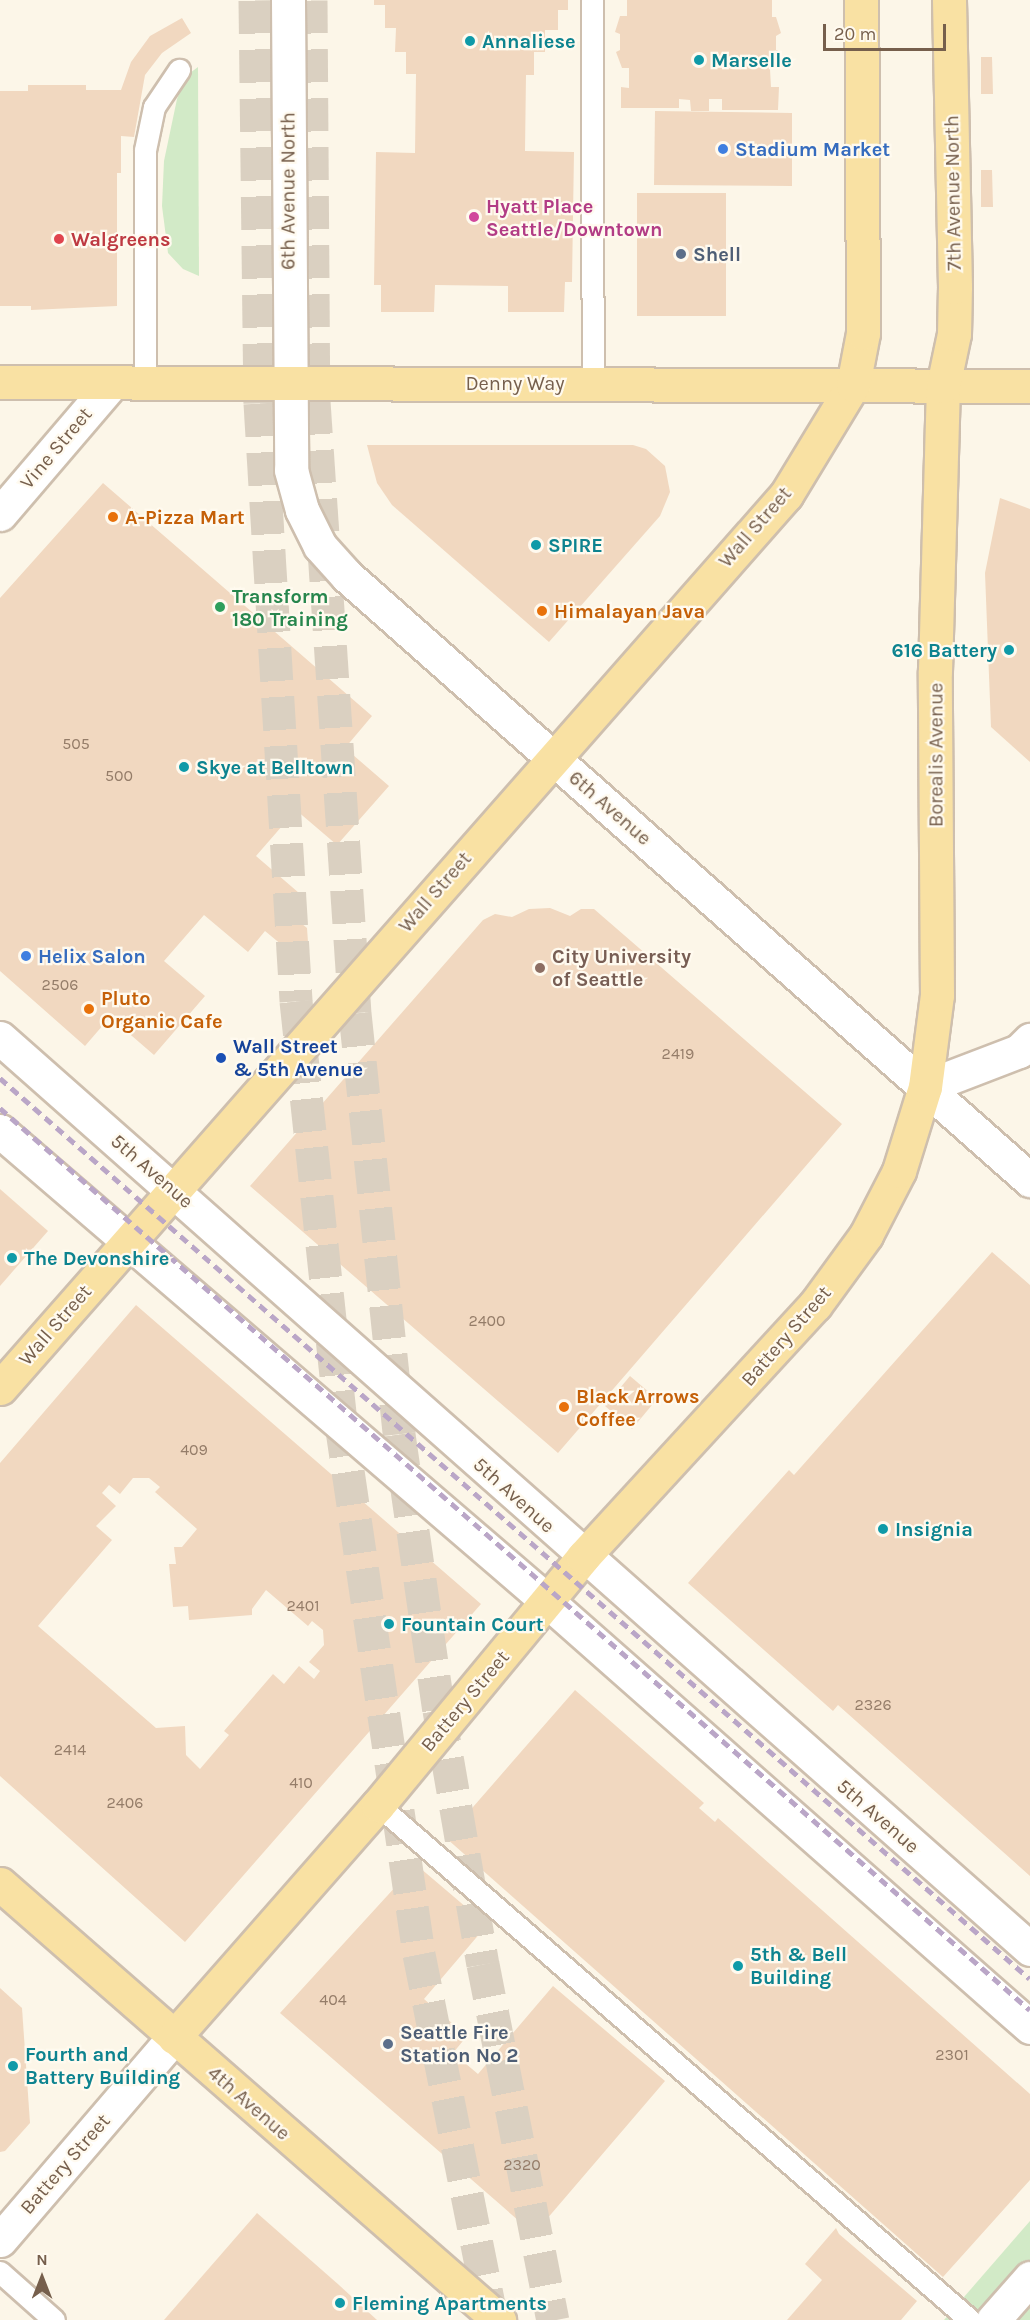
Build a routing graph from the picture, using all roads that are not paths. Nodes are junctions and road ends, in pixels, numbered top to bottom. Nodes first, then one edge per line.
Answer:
1 (288, 0) edge
2 (592, 0) edge
3 (861, 0) edge
4 (949, 0) edge
5 (179, 70) dead end
6 (0, 382) edge
7 (112, 382) junction
8 (145, 382) junction
9 (288, 382) junction
10 (593, 383) junction
11 (853, 385) junction
12 (944, 386) junction
13 (1030, 386) edge
14 (0, 514) edge
15 (553, 758) junction
16 (0, 1038) edge
17 (1030, 1040) edge
18 (925, 1087) junction
19 (0, 1131) edge
20 (1030, 1180) edge
21 (174, 1190) junction
22 (128, 1244) junction
23 (0, 1388) edge
24 (583, 1557) junction
25 (547, 1601) junction
26 (378, 1805) junction
27 (0, 1884) edge
28 (1030, 1949) edge
29 (1030, 2027) edge
30 (174, 2037) junction
31 (0, 2240) edge
32 (0, 2272) edge
33 (1030, 2278) edge
34 (54, 2320) edge
35 (499, 2320) edge
36 (970, 2320) edge
37 (993, 2320) edge

1 - 9 main road, 6th Avenue North
2 - 10 lane
3 - 11 main road
4 - 12 main road, 7th Avenue North
5 - 8 lane
6 - 7 main road, Denny Way
7 - 8 main road, Denny Way
7 - 14 main road, Vine Street
8 - 9 main road, Denny Way
9 - 10 main road, Denny Way
9 - 15 main road, 6th Avenue
10 - 11 main road, Denny Way
11 - 12 main road, Denny Way
11 - 15 main road, Wall Street
12 - 13 main road, Denny Way
12 - 18 main road, Borealis Avenue
15 - 18 main road, 6th Avenue
15 - 21 main road, Wall Street
16 - 21 main road, 5th Avenue
17 - 18 main road
18 - 20 main road, 6th Avenue
18 - 24 main road, Battery Street
19 - 22 main road
21 - 22 main road, Wall Street
21 - 24 main road, 5th Avenue
22 - 23 main road, Wall Street
22 - 25 main road
24 - 25 main road, Battery Street
24 - 28 main road, 5th Avenue
25 - 26 main road, Battery Street
25 - 29 main road
26 - 30 main road, Battery Street
26 - 36 lane
27 - 30 main road, 4th Avenue
30 - 31 main road, Battery Street
30 - 35 main road, 4th Avenue
32 - 34 lane
33 - 37 main road

